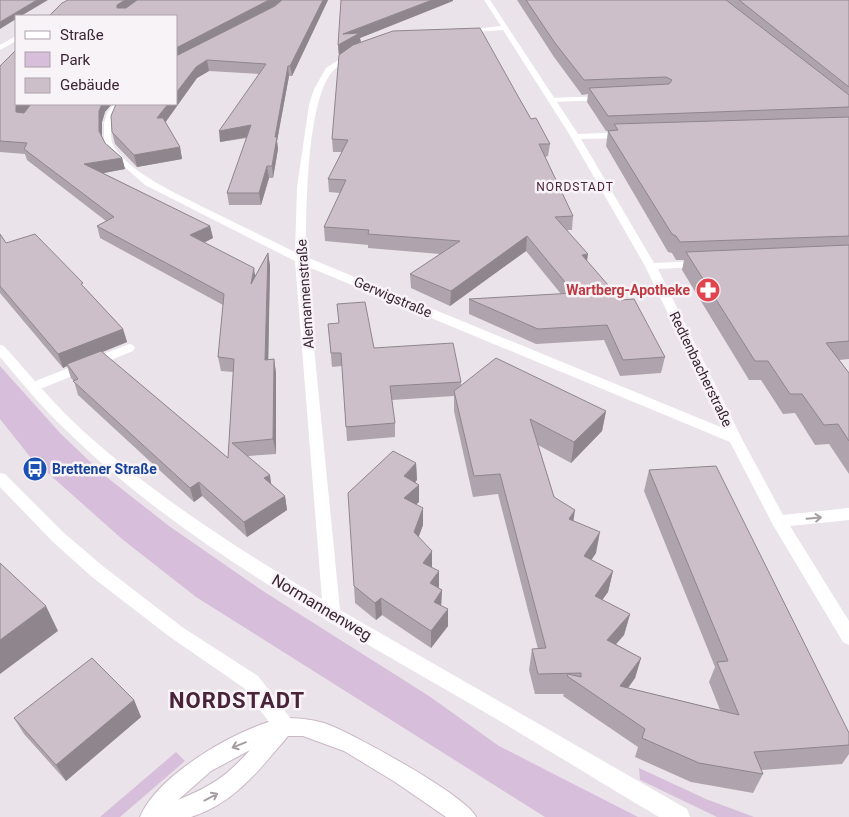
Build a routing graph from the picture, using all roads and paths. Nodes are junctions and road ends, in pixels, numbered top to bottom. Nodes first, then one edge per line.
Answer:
1 (487, 0) edge
2 (504, 28) junction
3 (448, 32) edge
4 (15, 38) edge
5 (0, 42) edge
6 (8, 42) junction
7 (0, 48) edge
8 (362, 48) edge
9 (610, 98) edge
10 (551, 100) junction
11 (117, 105) edge
12 (634, 135) edge
13 (576, 137) junction
14 (300, 259) junction
15 (710, 263) edge
16 (650, 266) junction
17 (129, 348) dead end
18 (0, 349) edge
19 (33, 387) junction
20 (735, 439) junction
21 (0, 478) edge
22 (849, 514) edge
23 (779, 521) junction
24 (332, 615) junction
25 (849, 637) edge
26 (284, 726) junction
27 (151, 817) edge
28 (166, 817) edge
29 (465, 817) edge
30 (679, 817) edge

1 - 2 street, Redtenbacherstraße
2 - 3 street
2 - 10 street, Redtenbacherstraße
4 - 6 street
5 - 6 street
6 - 7 street
8 - 14 street, Alemannenstraße
9 - 10 street
10 - 13 street, Redtenbacherstraße
11 - 14 street, Gerwigstraße
12 - 13 street
13 - 16 street, Redtenbacherstraße
14 - 20 street, Gerwigstraße
14 - 24 street, Alemannenstraße
15 - 16 street
16 - 20 street, Redtenbacherstraße
17 - 19 street
18 - 19 street, Normannenweg
19 - 24 street, Normannenweg
20 - 23 street, Redtenbacherstraße
21 - 26 street
23 -> 22 street
23 - 25 street, Redtenbacherstraße
24 - 30 street, Normannenweg
26 -> 27 street
28 -> 26 street
26 - 29 street

